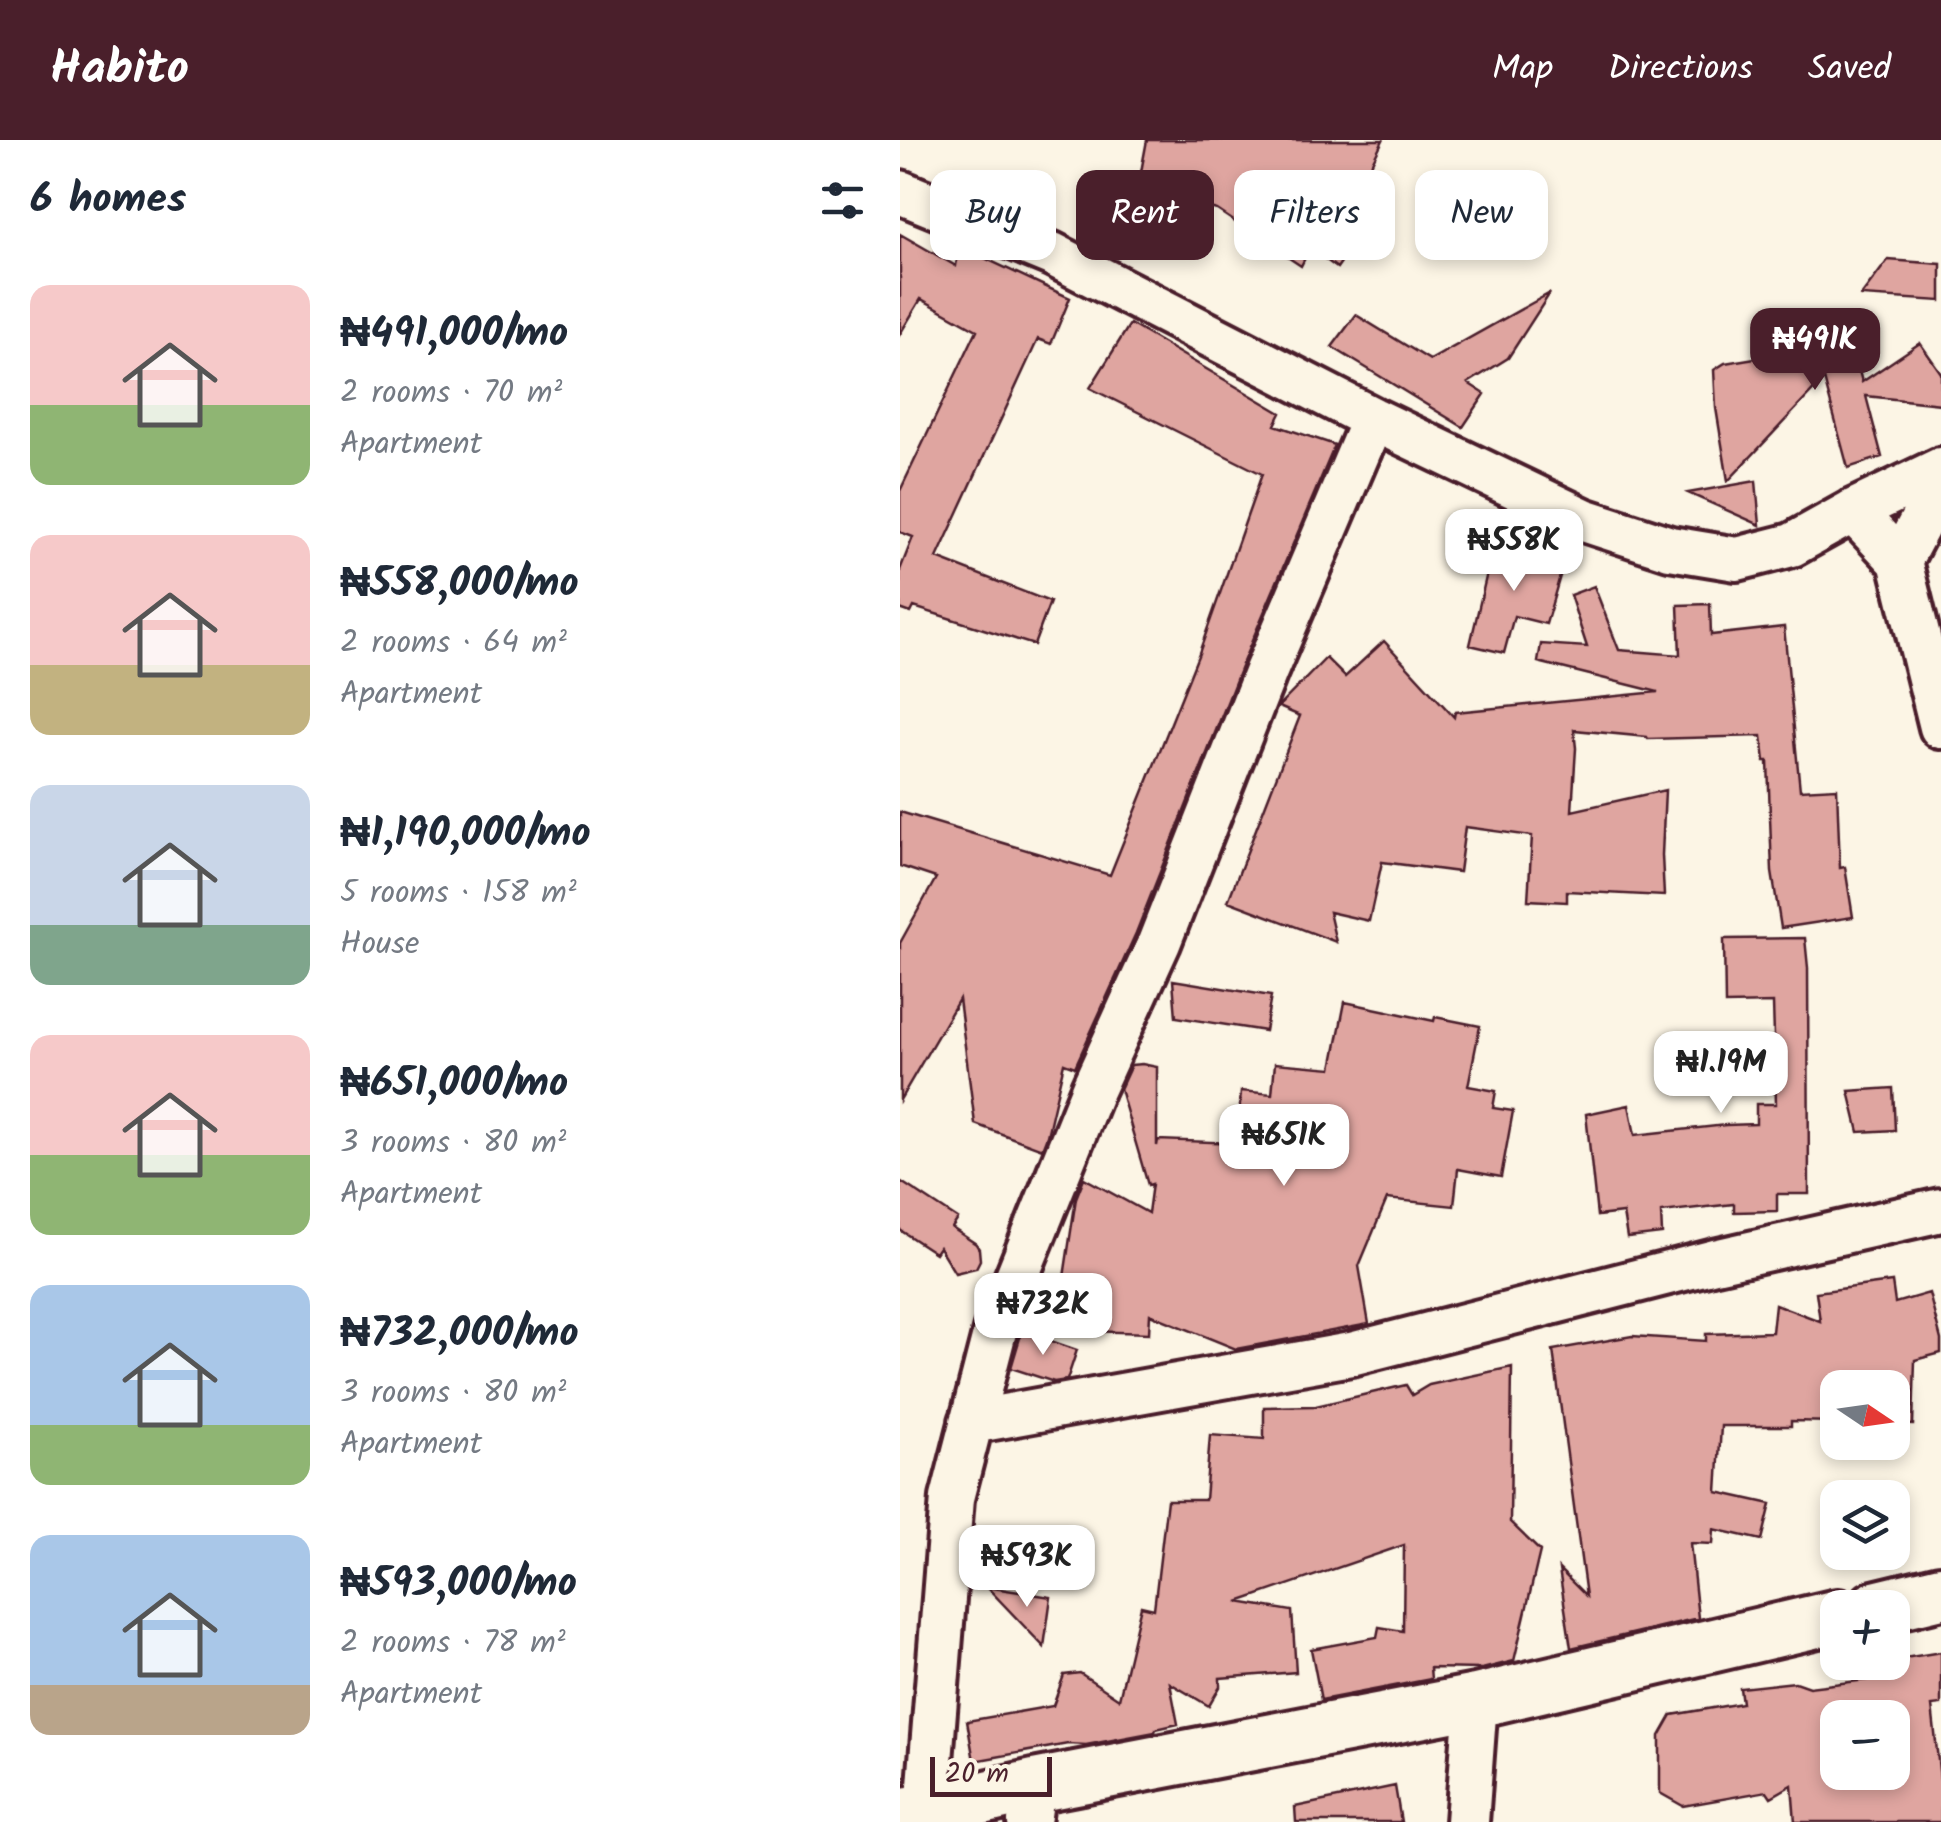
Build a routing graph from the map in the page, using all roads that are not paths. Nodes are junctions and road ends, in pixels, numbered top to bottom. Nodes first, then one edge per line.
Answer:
1 (900, 192) edge
2 (1373, 418) junction
3 (1941, 469) edge
4 (1941, 484) edge
5 (1853, 511) junction
6 (1900, 560) junction
7 (1941, 727) edge
8 (1941, 1210) edge
9 (971, 1422) junction
10 (1941, 1592) edge
11 (1910, 1600) edge
12 (1820, 1620) edge
13 (1476, 1701) junction
14 (1032, 1804) edge
15 (914, 1812) edge
16 (1467, 1822) edge

1 - 2 street
2 - 5 street
2 - 9 street
3 - 5 street
4 - 6 street
5 - 6 street
6 - 7 street
8 - 9 street
9 - 15 street
10 - 11 street
12 - 13 street
13 - 14 street
13 - 16 street
14 - 15 street

